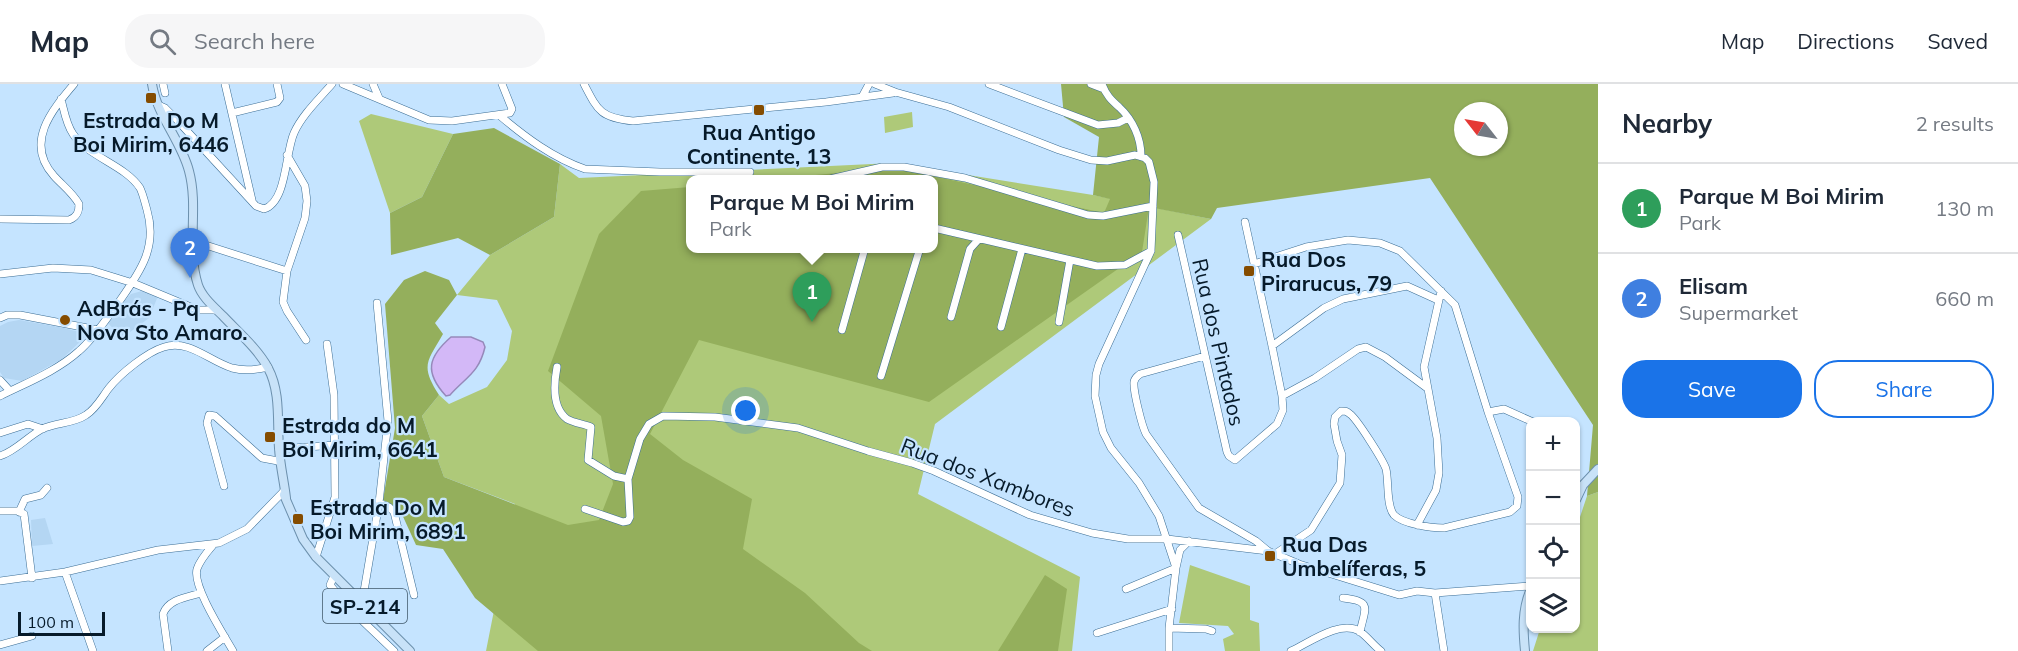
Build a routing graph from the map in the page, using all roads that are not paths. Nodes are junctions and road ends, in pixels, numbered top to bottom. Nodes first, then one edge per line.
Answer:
1 (74, 84) edge
2 (152, 84) edge
3 (163, 84) edge
4 (225, 84) edge
5 (277, 84) edge
6 (332, 84) edge
7 (343, 84) edge
8 (373, 84) edge
9 (502, 84) edge
10 (584, 84) edge
11 (869, 84) edge
12 (875, 84) edge
13 (989, 84) edge
14 (1091, 84) edge
15 (1103, 86) edge
16 (895, 92) junction
17 (165, 93) dead end
18 (379, 98) junction
19 (862, 98) junction
20 (61, 99) junction
21 (157, 105) junction
22 (232, 113) junction
23 (499, 115) junction
24 (1128, 118) junction
25 (287, 156) junction
26 (1141, 156) junction
27 (750, 172) dead end
28 (852, 175) edge
29 (253, 203) junction
30 (1153, 206) junction
31 (0, 219) edge
32 (1245, 222) dead end
33 (938, 229) edge
34 (1178, 235) dead end
35 (979, 239) junction
36 (193, 241) junction
37 (1022, 249) junction
38 (1150, 250) junction
39 (864, 253) edge
40 (919, 253) edge
41 (1070, 260) junction
42 (1254, 264) junction
43 (287, 271) junction
44 (0, 274) edge
45 (133, 283) junction
46 (1441, 291) junction
47 (1438, 300) junction
48 (377, 303) dead end
49 (217, 310) junction
50 (0, 318) edge
51 (951, 318) dead end
52 (1059, 322) dead end
53 (1001, 327) dead end
54 (98, 330) junction
55 (843, 330) dead end
56 (306, 340) dead end
57 (327, 344) dead end
58 (1272, 346) junction
59 (1205, 356) junction
60 (268, 367) junction
61 (557, 368) dead end
62 (881, 376) dead end
63 (0, 380) edge
64 (1427, 388) junction
65 (10, 391) junction
66 (0, 396) edge
67 (1282, 396) junction
68 (1488, 412) junction
69 (1526, 419) edge
70 (43, 429) junction
71 (0, 433) edge
72 (335, 445) junction
73 (279, 454) junction
74 (0, 456) edge
75 (1598, 469) edge
76 (628, 479) junction
77 (224, 486) dead end
78 (47, 488) dead end
79 (1580, 490) edge
80 (284, 495) junction
81 (379, 503) junction
82 (585, 509) dead end
83 (0, 511) edge
84 (20, 512) junction
85 (1417, 525) junction
86 (1167, 539) junction
87 (1189, 542) junction
88 (213, 544) junction
89 (1272, 553) junction
90 (316, 556) junction
91 (1176, 568) junction
92 (65, 572) junction
93 (334, 576) junction
94 (32, 578) junction
95 (1, 582) edge
96 (1526, 586) edge
97 (1126, 589) dead end
98 (201, 593) junction
99 (1435, 593) junction
100 (414, 595) dead end
101 (1343, 598) dead end
102 (362, 603) junction
103 (1526, 605) edge
104 (1172, 609) junction
105 (1169, 628) junction
106 (1212, 631) dead end
107 (1360, 632) junction
108 (1097, 633) dead end
109 (32, 636) dead end
110 (225, 637) junction
111 (0, 645) edge
112 (93, 651) edge
113 (168, 651) edge
114 (207, 651) edge
115 (233, 651) edge
116 (394, 651) edge
117 (410, 651) edge
118 (1169, 651) edge
119 (1291, 651) edge
120 (1381, 651) edge
121 (1444, 651) edge
122 (1525, 651) edge

1 - 20 street
2 - 21 main road, SP-214
3 - 17 street
4 - 22 street
5 - 22 street
6 - 25 street
7 - 18 street
8 - 18 street
9 - 23 street
10 - 19 street
11 - 19 street
12 - 16 street
13 - 24 street
14 - 15 street
15 - 24 street
16 - 19 street
16 - 26 street
18 - 23 street
20 - 31 street
20 - 45 street
21 - 29 street
21 - 36 main road, SP-214
22 - 29 street
23 - 27 street
24 - 26 street
25 - 29 street
25 - 43 street
26 - 30 street
28 - 30 street
30 - 38 street
32 - 42 street
33 - 35 street
34 - 59 street, Rua dos Pintados
35 - 37 street
35 - 51 street
36 - 43 street
36 - 49 main road, SP-214
37 - 41 street
37 - 53 street
38 - 41 street
38 - 86 street
39 - 55 street
40 - 62 street
41 - 52 street
42 - 46 street
42 - 58 street
43 - 56 street
44 - 45 street
45 - 49 street
45 - 54 street
46 - 47 street
46 - 68 street
47 - 58 street
47 - 64 street
48 - 81 street
49 - 60 main road, SP-214
50 - 54 street
54 - 65 street
57 - 72 street
58 - 67 street
59 - 67 street, Rua dos Pintados
59 - 89 street
60 - 70 street
60 - 73 main road, SP-214
61 - 76 street
63 - 65 street
64 - 67 street
64 - 85 street
65 - 66 street
68 - 69 street
68 - 85 street
70 - 71 street
70 - 74 street
72 - 73 street
72 - 90 street
73 - 77 street
73 - 80 main road, SP-214
75 - 79 main road
76 - 82 street, Rua dos Xambores
76 - 86 street, Rua dos Xambores
78 - 84 street
80 - 88 street
80 - 90 main road, SP-214
81 - 100 street
81 - 102 street
83 - 84 street
84 - 94 street
85 - 89 street
86 - 87 street, Rua dos Xambores
86 - 91 street
87 - 89 street, Rua dos Xambores
87 - 91 street
88 - 92 street
88 - 98 street
89 - 99 street
90 - 93 main road, SP-214
91 - 97 street
91 - 104 street
92 - 94 street
92 - 112 street
93 - 102 main road, SP-214
93 - 116 street
94 - 95 street
96 - 99 street
98 - 110 street
98 - 113 street
99 - 121 street
101 - 107 street
102 - 117 main road, SP-214
103 - 122 main road
104 - 105 street
104 - 108 street
105 - 106 street
105 - 118 street
107 - 119 street
107 - 120 street
109 - 111 street
110 - 114 street
110 - 115 street

